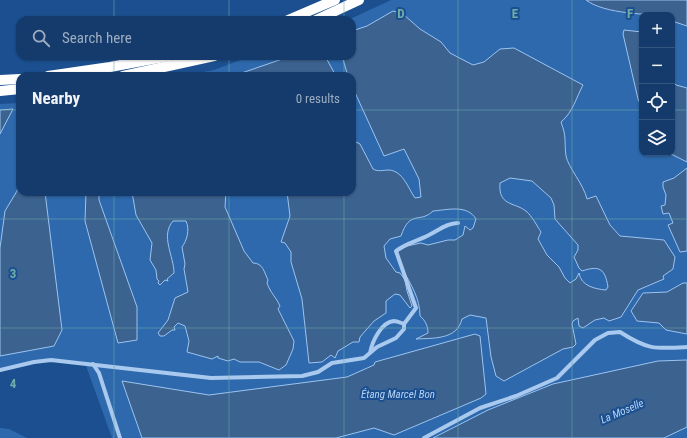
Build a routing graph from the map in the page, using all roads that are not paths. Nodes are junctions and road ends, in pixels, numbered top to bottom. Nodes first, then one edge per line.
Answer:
1 (336, 0) edge
2 (359, 0) edge
3 (298, 16) edge
4 (325, 16) edge
5 (148, 60) edge
6 (196, 60) edge
7 (76, 72) edge
8 (141, 72) edge
9 (16, 79) edge
10 (0, 80) edge
11 (16, 89) edge
12 (0, 91) edge
13 (458, 223) dead end
14 (404, 324) junction
15 (687, 346) edge
16 (370, 353) junction
17 (93, 364) junction
18 (0, 370) edge
19 (120, 438) edge
20 (424, 438) edge

1 - 3 highway
2 - 4 highway
5 - 7 highway
6 - 8 highway
9 - 10 highway
11 - 12 highway
13 - 14 street
14 - 16 street
14 - 16 street
15 - 20 street
16 - 17 street
17 - 18 street
17 - 19 street

